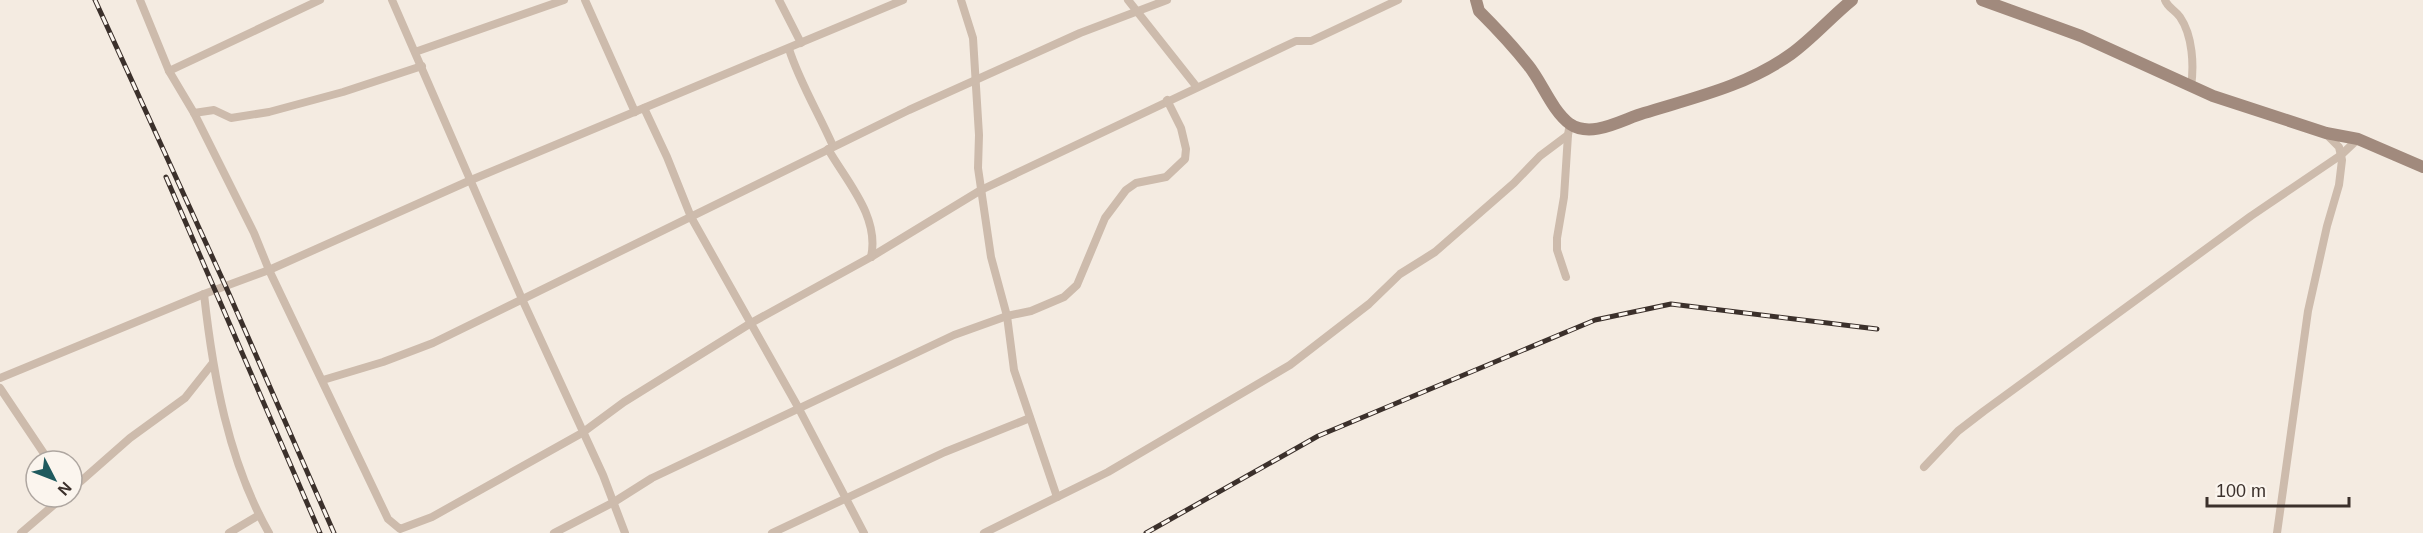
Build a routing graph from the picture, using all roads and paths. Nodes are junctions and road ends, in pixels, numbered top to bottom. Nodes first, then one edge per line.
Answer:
1 (140, 0) edge
2 (320, 0) edge
3 (392, 0) edge
4 (564, 0) edge
5 (585, 0) edge
6 (779, 0) edge
7 (903, 0) edge
8 (961, 0) edge
9 (1128, 0) edge
10 (1167, 0) edge
11 (1398, 0) edge
12 (1476, 0) edge
13 (1850, 0) edge
14 (1982, 0) edge
15 (2165, 0) edge
16 (1136, 13) junction
17 (801, 43) junction
18 (789, 48) junction
19 (416, 52) junction
20 (422, 66) junction
21 (169, 71) junction
22 (977, 80) junction
23 (1197, 86) junction
24 (2192, 87) junction
25 (1167, 100) junction
26 (644, 108) junction
27 (635, 112) junction
28 (194, 113) junction
29 (1569, 129) junction
30 (2326, 134) junction
31 (2358, 139) junction
32 (830, 148) junction
33 (2341, 155) junction
34 (2423, 167) edge
35 (471, 180) junction
36 (981, 190) junction
37 (691, 217) junction
38 (871, 257) junction
39 (268, 270) junction
40 (1566, 277) dead end
41 (204, 294) junction
42 (522, 299) junction
43 (1007, 316) junction
44 (751, 323) junction
45 (212, 364) junction
46 (0, 378) edge
47 (322, 380) junction
48 (0, 388) edge
49 (798, 407) junction
50 (1030, 418) junction
51 (582, 433) junction
52 (41, 449) edge
53 (1924, 467) dead end
54 (84, 478) edge
55 (1057, 497) junction
56 (847, 499) junction
57 (614, 502) junction
58 (49, 509) edge
59 (259, 515) junction
60 (21, 533) edge
61 (229, 533) edge
62 (269, 533) edge
63 (554, 533) edge
64 (625, 533) edge
65 (772, 533) edge
66 (864, 533) edge
67 (984, 533) edge
68 (2277, 533) edge

1 - 21 street
2 - 21 street
3 - 19 street
4 - 19 street
5 - 27 street
6 - 17 street
7 - 17 street
8 - 22 street
9 - 16 street
10 - 16 street
11 - 23 street
12 - 29 street
13 - 29 street
14 - 24 street
15 - 24 street
16 - 22 street
16 - 23 street
17 - 18 street
18 - 26 street
18 - 32 street
19 - 20 street
20 - 28 street
20 - 35 street
21 - 28 street
22 - 32 street
22 - 36 street
23 - 25 street
24 - 30 street
25 - 36 street
25 - 43 street
26 - 27 street
26 - 37 street
27 - 35 street
28 - 39 street
29 - 40 street
29 - 55 street
30 - 31 street
30 - 33 street
31 - 33 street
31 - 34 street
32 - 37 street
32 - 38 street
33 - 53 street
33 - 68 street
35 - 39 street
35 - 42 street
36 - 38 street
36 - 43 street
37 - 42 street
37 - 44 street
38 - 44 street
39 - 41 street
39 - 47 street
41 - 45 street
41 - 46 street
42 - 47 street
42 - 51 street
43 - 49 street
43 - 50 street
44 - 49 street
44 - 51 street
45 - 54 street
45 - 59 street
47 - 51 street
48 - 52 street
49 - 56 street
49 - 57 street
50 - 55 street
50 - 56 street
51 - 57 street
55 - 67 street
56 - 65 street
56 - 66 street
57 - 63 street
57 - 64 street
58 - 60 street
59 - 61 street
59 - 62 street

